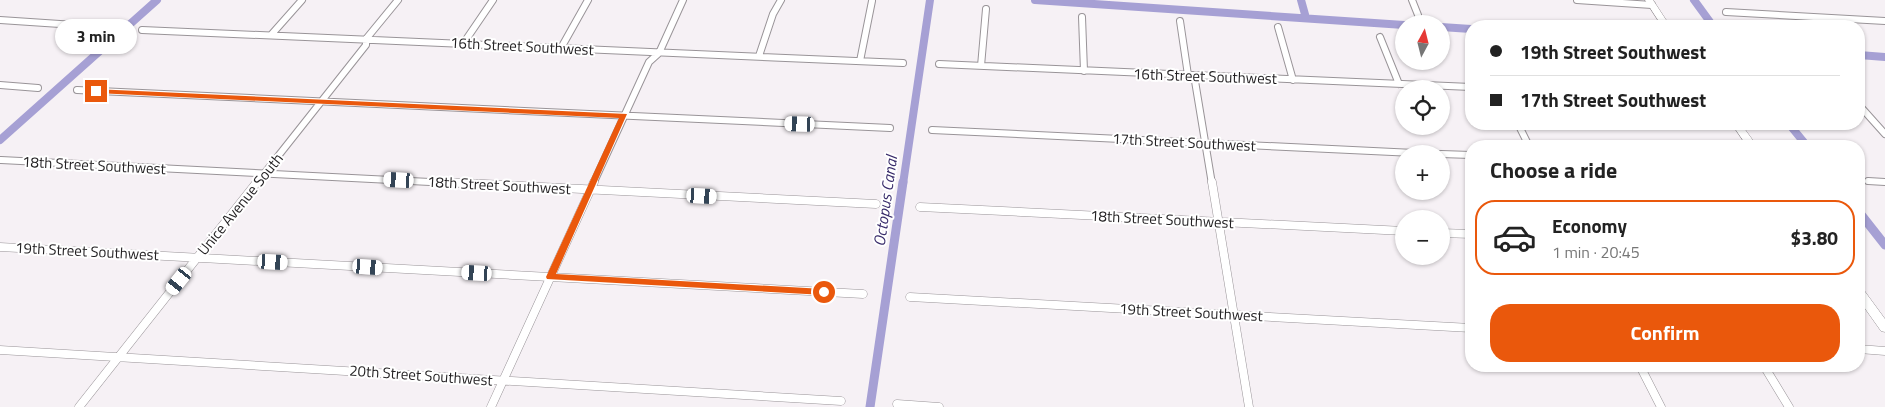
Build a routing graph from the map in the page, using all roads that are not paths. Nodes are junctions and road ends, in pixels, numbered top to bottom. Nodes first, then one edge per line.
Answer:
1 (302, 0) edge
2 (398, 0) edge
3 (493, 0) edge
4 (588, 0) edge
5 (683, 0) edge
6 (781, 0) edge
7 (1412, 0) edge
8 (1578, 0) edge
9 (872, 1) dead end
10 (1650, 2) edge
11 (986, 9) dead end
12 (1726, 12) dead end
13 (1418, 15) dead end
14 (1082, 17) dead end
15 (0, 20) edge
16 (1662, 20) edge
17 (1853, 20) edge
18 (1180, 21) dead end
19 (1865, 21) edge
20 (1885, 22) edge
21 (106, 27) dead end
22 (1278, 27) dead end
23 (142, 30) dead end
24 (271, 35) junction
25 (1380, 36) dead end
26 (366, 39) junction
27 (463, 44) junction
28 (561, 48) junction
29 (659, 53) junction
30 (759, 56) junction
31 (860, 61) junction
32 (903, 63) dead end
33 (939, 64) dead end
34 (981, 66) junction
35 (1084, 71) junction
36 (1188, 75) junction
37 (1293, 80) junction
38 (1397, 80) edge
39 (1395, 84) edge
40 (0, 85) edge
41 (1450, 86) edge
42 (1465, 87) edge
43 (38, 88) dead end
44 (78, 90) dead end
45 (322, 102) junction
46 (1865, 112) edge
47 (624, 116) junction
48 (890, 128) dead end
49 (932, 130) dead end
50 (1885, 134) edge
51 (1205, 143) junction
52 (1395, 152) edge
53 (1450, 155) edge
54 (1465, 156) edge
55 (1, 160) dead end
56 (265, 174) junction
57 (1868, 181) dead end
58 (1885, 182) edge
59 (590, 190) junction
60 (876, 204) dead end
61 (920, 207) dead end
62 (1218, 222) junction
63 (1395, 231) edge
64 (1450, 233) edge
65 (1465, 234) edge
66 (0, 247) edge
67 (198, 258) junction
68 (550, 277) junction
69 (863, 294) dead end
70 (910, 297) dead end
71 (1865, 300) edge
72 (1233, 314) junction
73 (1465, 328) edge
74 (1885, 328) edge
75 (1865, 349) edge
76 (0, 350) edge
77 (1885, 351) edge
78 (118, 357) junction
79 (1643, 372) edge
80 (1768, 372) edge
81 (503, 381) junction
82 (841, 401) dead end
83 (897, 404) dead end
84 (79, 407) edge
85 (491, 407) edge
86 (939, 407) edge
87 (1249, 407) edge
88 (1661, 407) edge
89 (1789, 407) edge

1 - 24 street
2 - 26 street, Unice Avenue South
3 - 27 street
4 - 28 street
5 - 29 street
6 - 30 street
7 - 13 street
8 - 10 street
9 - 31 street
10 - 16 street
11 - 34 street
12 - 17 street
14 - 35 street
15 - 21 street
18 - 36 street
19 - 20 street
22 - 37 street
23 - 24 street, 16th Street Southwest
24 - 26 street, 16th Street Southwest
25 - 38 street
26 - 27 street, 16th Street Southwest
26 - 45 street, Unice Avenue South
27 - 28 street, 16th Street Southwest
28 - 29 street, 16th Street Southwest
29 - 30 street, 16th Street Southwest
29 - 47 street
30 - 31 street, 16th Street Southwest
31 - 32 street, 16th Street Southwest
33 - 34 street, 16th Street Southwest
34 - 35 street, 16th Street Southwest
35 - 36 street, 16th Street Southwest
36 - 37 street, 16th Street Southwest
36 - 51 street
37 - 39 street, 16th Street Southwest
40 - 43 street
41 - 42 street, 16th Street Southwest
44 - 45 street
45 - 47 street
45 - 56 street, Unice Avenue South
46 - 50 street
47 - 48 street
47 - 59 street
49 - 51 street, 17th Street Southwest
51 - 52 street, 17th Street Southwest
51 - 62 street
53 - 54 street
55 - 56 street, 18th Street Southwest
56 - 59 street, 18th Street Southwest
56 - 67 street, Unice Avenue South
57 - 58 street
59 - 60 street, 18th Street Southwest
59 - 68 street
61 - 62 street, 18th Street Southwest
62 - 63 street, 18th Street Southwest
62 - 72 street
64 - 65 street
66 - 67 street, 19th Street Southwest
67 - 68 street, 19th Street Southwest
67 - 78 street, Unice Avenue South
68 - 69 street, 19th Street Southwest
68 - 81 street
70 - 72 street, 19th Street Southwest
71 - 74 street
72 - 73 street, 19th Street Southwest
72 - 87 street
75 - 77 street
76 - 78 street, 20th Street Southwest
78 - 81 street, 20th Street Southwest
78 - 84 street, Unice Avenue South
79 - 88 street
80 - 89 street
81 - 82 street, 20th Street Southwest
81 - 85 street
83 - 86 street

